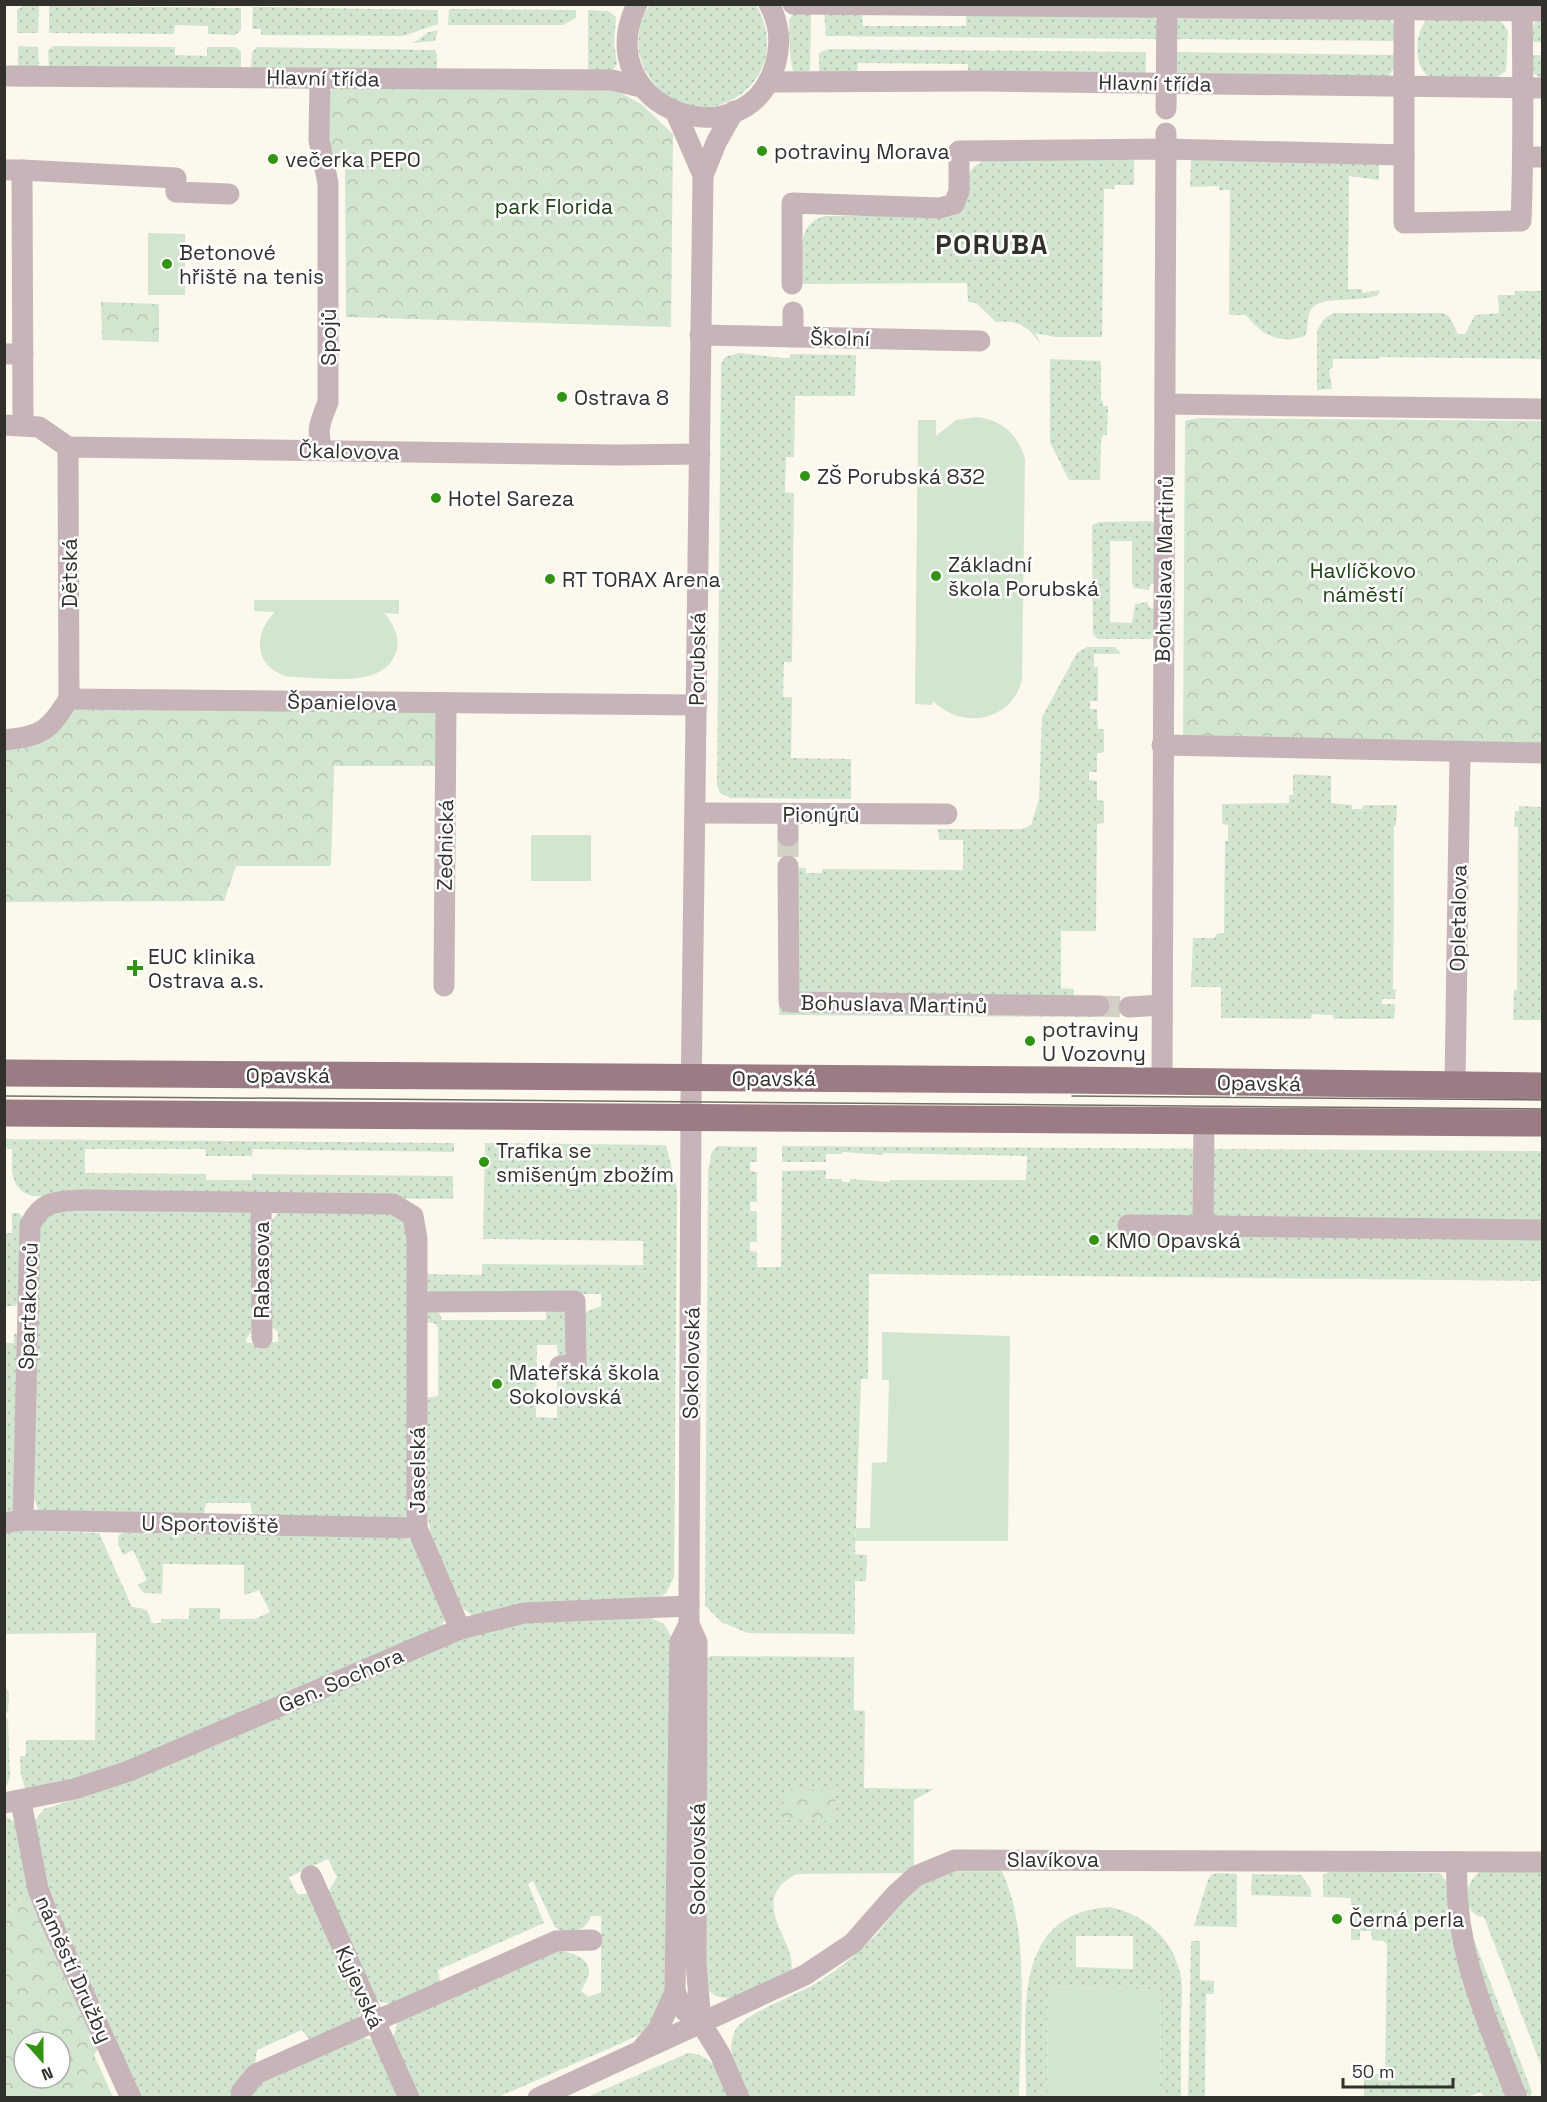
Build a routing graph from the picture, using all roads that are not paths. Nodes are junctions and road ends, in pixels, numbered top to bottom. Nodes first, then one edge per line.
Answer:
1 (637, 4) edge
2 (769, 4) edge
3 (793, 4) edge
4 (1167, 6) edge
5 (1404, 7) edge
6 (1529, 8) edge
7 (4, 76) edge
8 (320, 78) junction
9 (768, 82) junction
10 (1166, 83) junction
11 (641, 87) junction
12 (1404, 87) junction
13 (1532, 88) edge
14 (1166, 109) dead end
15 (735, 111) junction
16 (676, 113) junction
17 (1166, 141) junction
18 (1404, 155) junction
19 (1533, 157) edge
20 (14, 170) edge
21 (703, 175) junction
22 (229, 194) dead end
23 (792, 284) dead end
24 (793, 312) dead end
25 (700, 335) junction
26 (793, 337) junction
27 (980, 341) dead end
28 (14, 354) edge
29 (1165, 404) junction
30 (1542, 409) edge
31 (14, 425) edge
32 (68, 447) junction
33 (323, 450) junction
34 (700, 454) junction
35 (69, 699) junction
36 (446, 703) junction
37 (697, 705) junction
38 (4, 740) edge
39 (1162, 745) junction
40 (1460, 752) junction
41 (1542, 753) edge
42 (696, 813) junction
43 (788, 813) junction
44 (947, 814) dead end
45 (788, 836) tunnel mouth
46 (788, 867) tunnel mouth
47 (444, 986) dead end
48 (1162, 1005) junction
49 (1099, 1006) tunnel mouth
50 (1129, 1007) tunnel mouth
51 (4, 1073) edge
52 (1162, 1082) junction
53 (1455, 1085) junction
54 (1542, 1086) edge
55 (691, 1099) junction
56 (4, 1113) edge
57 (1204, 1119) junction
58 (1542, 1123) edge
59 (261, 1203) junction
60 (1128, 1225) dead end
61 (1203, 1226) junction
62 (1542, 1230) edge
63 (418, 1302) junction
64 (262, 1338) dead end
65 (560, 1366) dead end
66 (14, 1521) edge
67 (417, 1528) junction
68 (692, 1624) junction
69 (460, 1629) junction
70 (13, 1802) edge
71 (1457, 1862) junction
72 (1542, 1862) edge
73 (311, 1876) dead end
74 (592, 1940) dead end
75 (675, 1992) junction
76 (375, 2021) junction
77 (701, 2023) junction
78 (642, 2049) junction
79 (131, 2097) edge
80 (241, 2097) edge
81 (409, 2097) edge
82 (538, 2097) edge
83 (739, 2097) edge
84 (1517, 2097) edge

1 - 11 street
2 - 9 street
3 - 4 street
4 - 5 street
4 - 10 street
5 - 6 street
5 - 12 street
6 - 13 street
7 - 8 street, Hlavní třída
8 - 11 street, Hlavní třída
8 - 33 street, Spojů
9 - 10 street, Hlavní třída
9 - 15 street
10 - 12 street, Hlavní třída
10 - 14 street
11 - 16 street
12 - 13 street, Hlavní třída
12 - 18 street
13 - 19 street
15 - 16 street
15 - 21 street
16 - 21 street, Porubská
17 - 18 street
17 - 23 street
17 - 29 street, Bohuslava Martinů
18 - 19 street
20 - 22 street
20 - 28 street
21 - 25 street, Porubská
24 - 26 street
25 - 26 street, Školní
25 - 34 street, Porubská
26 - 27 street, Školní
28 - 31 street
29 - 30 street
29 - 39 street, Bohuslava Martinů
31 - 32 street
32 - 33 street, Čkalovova
32 - 35 street, Dětská
33 - 34 street, Čkalovova
34 - 37 street, Porubská
35 - 36 street, Španielova
35 - 38 street
36 - 37 street, Španielova
36 - 47 street, Zednická
37 - 42 street, Porubská
39 - 40 street
39 - 48 street, Bohuslava Martinů
40 - 41 street
40 - 53 street, Opletalova
42 - 43 street, Pionýrů
42 - 55 street, Porubská
43 - 44 street, Pionýrů
43 - 45 street
46 - 49 street, Bohuslava Martinů
48 - 50 street
48 - 52 street, Bohuslava Martinů
51 - 55 main road, Opavská
52 - 53 main road, Opavská
52 - 55 main road, Opavská
53 - 54 main road, Opavská
55 - 56 main road, Opavská
55 - 57 main road, Opavská
55 - 68 street, Sokolovská
57 - 58 main road, Opavská
57 - 61 street, Opavská
59 - 63 street, Jaselská
59 - 64 street, Rabasova
59 - 66 street, Spartakovců
60 - 61 street
61 - 62 street
63 - 65 street
63 - 67 street, Jaselská
66 - 67 street, U Sportoviště
67 - 69 street, Jaselská
68 - 69 street, Gen. Sochora
68 - 75 street, Sokolovská
68 - 77 street, Sokolovská
69 - 70 street, Gen. Sochora
70 - 79 street, náměstí Družby
71 - 72 street, Slavíkova
71 - 77 street, Slavíkova
71 - 84 street
73 - 76 street, Kyjevská
74 - 76 street
75 - 77 street
75 - 78 street, Sokolovská
76 - 80 street
76 - 81 street, Kyjevská
77 - 78 street, Sokolovská
77 - 83 street
78 - 82 street, Sokolovská

